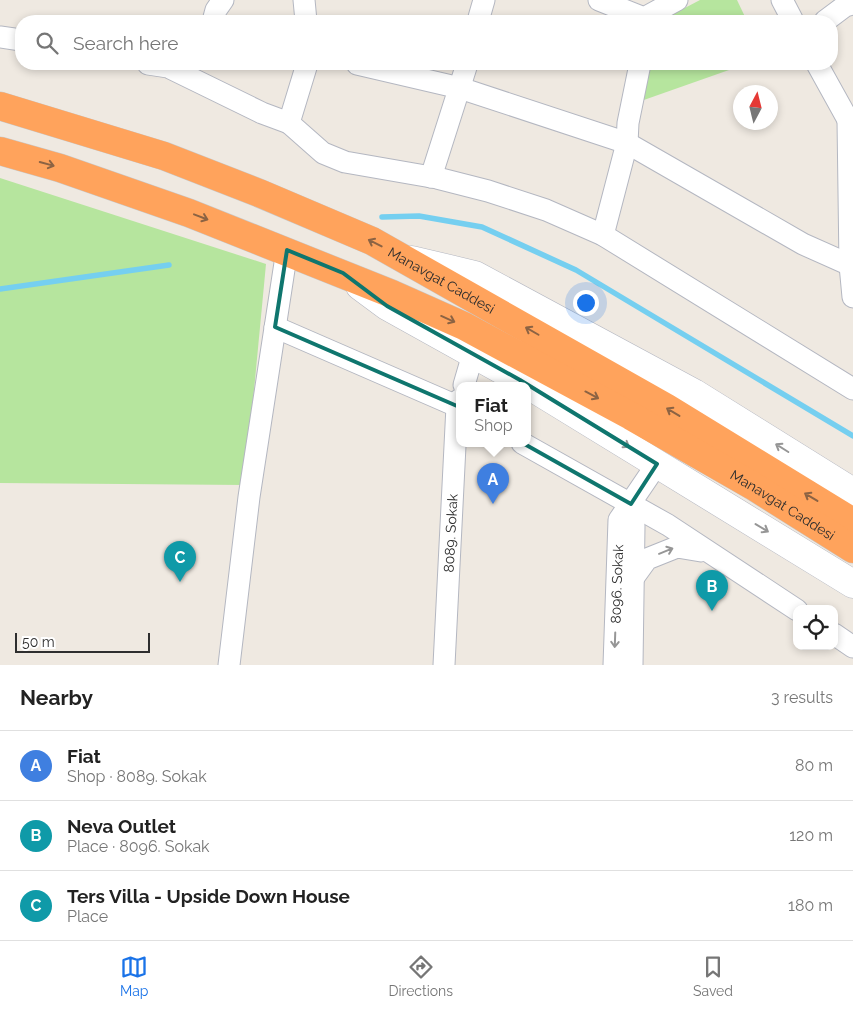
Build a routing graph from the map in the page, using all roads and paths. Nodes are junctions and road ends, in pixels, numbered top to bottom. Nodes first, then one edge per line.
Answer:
1 (223, 0) edge
2 (304, 0) edge
3 (484, 0) edge
4 (599, 0) edge
5 (677, 0) edge
6 (782, 0) edge
7 (847, 3) edge
8 (215, 15) edge
9 (305, 15) edge
10 (480, 15) edge
11 (634, 15) edge
12 (653, 15) edge
13 (790, 15) edge
14 (832, 15) edge
15 (0, 36) edge
16 (15, 39) edge
17 (181, 70) edge
18 (305, 70) edge
19 (383, 70) edge
20 (465, 70) edge
21 (639, 70) edge
22 (820, 70) edge
23 (200, 73) edge
24 (460, 88) junction
25 (0, 106) edge
26 (850, 121) edge
27 (289, 123) junction
28 (627, 143) junction
29 (0, 151) edge
30 (431, 177) junction
31 (603, 235) junction
32 (287, 250) junction
33 (404, 258) junction
34 (852, 265) edge
35 (343, 273) junction
36 (853, 297) edge
37 (275, 327) junction
38 (473, 354) junction
39 (465, 382) edge
40 (523, 382) edge
41 (531, 387) edge
42 (853, 389) edge
43 (456, 403) edge
44 (457, 447) edge
45 (529, 447) edge
46 (657, 464) junction
47 (853, 492) edge
48 (630, 506) junction
49 (853, 522) edge
50 (853, 549) edge
51 (707, 552) junction
52 (634, 577) junction
53 (853, 584) edge
54 (793, 607) edge
55 (838, 637) edge
56 (853, 647) edge
57 (228, 665) edge
58 (444, 665) edge
59 (614, 665) edge
60 (632, 665) edge

1 - 8 street
2 - 9 street
3 - 10 street
4 - 11 street
5 - 12 street
6 - 13 street
7 - 14 street
15 - 16 street
17 - 23 street
18 - 27 street
19 - 24 street
20 - 24 street
21 - 28 street
22 - 26 street
23 - 27 street
24 - 28 street
24 - 30 street
33 -> 25 highway, Manavgat Caddesi
26 - 34 street
27 - 30 street
28 - 31 street
28 - 34 street
29 -> 32 highway, Manavgat Caddesi
30 - 31 street
31 - 42 street
32 - 35 highway, Manavgat Caddesi
32 - 37 street
47 -> 33 street
49 -> 33 highway, Manavgat Caddesi
34 - 36 street
35 - 38 street
35 -> 50 highway, Manavgat Caddesi
37 - 43 street
37 - 57 street
38 - 39 street
38 -> 40 street
41 -> 46 street
44 - 58 street, 8089. Sokak
45 - 48 street
46 - 48 street, 8096. Sokak
46 -> 53 street
48 - 51 street
48 - 52 street, 8096. Sokak
48 -> 59 street, 8096. Sokak
52 -> 51 street, 8096. Sokak
51 - 54 street
52 - 60 street, 8096. Sokak
55 - 56 street

